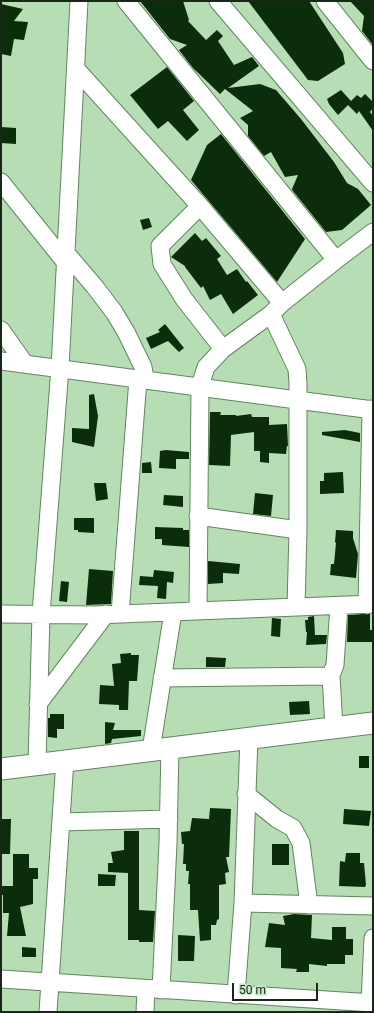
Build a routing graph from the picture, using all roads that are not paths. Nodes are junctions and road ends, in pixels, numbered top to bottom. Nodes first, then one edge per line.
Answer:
1 (79, 1) edge
2 (126, 1) edge
3 (218, 1) edge
4 (325, 1) edge
5 (373, 61) edge
6 (76, 69) junction
7 (372, 180) edge
8 (1, 182) edge
9 (7, 202) edge
10 (200, 206) junction
11 (373, 232) edge
12 (66, 258) junction
13 (336, 260) junction
14 (276, 309) junction
15 (1, 330) edge
16 (223, 349) junction
17 (1, 361) edge
18 (25, 364) junction
19 (60, 368) junction
20 (142, 379) junction
21 (200, 386) junction
22 (298, 401) junction
23 (372, 410) edge
24 (371, 514) edge
25 (198, 516) junction
26 (298, 530) junction
27 (370, 604) edge
28 (339, 606) junction
29 (296, 607) junction
30 (198, 611) junction
31 (173, 612) junction
32 (1, 614) edge
33 (41, 614) junction
34 (113, 614) junction
35 (331, 674) junction
36 (162, 678) junction
37 (38, 704) junction
38 (373, 723) edge
39 (334, 728) junction
40 (248, 738) junction
41 (161, 748) junction
42 (65, 760) junction
43 (36, 764) junction
44 (1, 769) edge
45 (246, 794) junction
46 (169, 819) junction
47 (61, 822) junction
48 (243, 903) junction
49 (309, 905) junction
50 (373, 906) edge
51 (373, 938) edge
52 (1, 979) edge
53 (50, 983) junction
54 (154, 989) junction
55 (236, 995) junction
56 (372, 1003) edge
57 (338, 1006) edge
58 (48, 1012) edge
59 (145, 1012) edge

1 - 6 street
2 - 13 street
3 - 7 street
4 - 5 street
6 - 10 street
6 - 12 street
8 - 9 street
9 - 12 street
10 - 14 street
10 - 16 street
11 - 13 street
12 - 19 street
12 - 20 street
13 - 14 street
14 - 16 street
14 - 22 street
15 - 18 street
16 - 21 street
17 - 18 street
18 - 19 street
19 - 20 street
19 - 33 street
20 - 21 street
20 - 34 street
21 - 22 street
21 - 25 street
22 - 23 street
22 - 26 street
23 - 24 street
24 - 27 street
25 - 26 street
25 - 30 street
26 - 29 street
27 - 28 street
28 - 29 street
28 - 35 street
29 - 30 street
30 - 31 street
31 - 34 street
31 - 36 street
32 - 33 street
33 - 34 street
33 - 37 street
34 - 37 street
35 - 36 street
35 - 39 street
36 - 41 street
37 - 43 street
38 - 39 main road
39 - 40 main road
40 - 41 main road
40 - 45 street
41 - 42 main road
41 - 46 street
42 - 43 main road
42 - 47 street
43 - 44 main road
45 - 48 street
45 - 49 street
46 - 47 street
46 - 54 street
47 - 53 street
48 - 49 street
48 - 55 street
49 - 50 street
51 - 56 street
52 - 53 street
53 - 54 street
53 - 58 street
54 - 55 street
54 - 59 street
55 - 57 street
56 - 57 street

